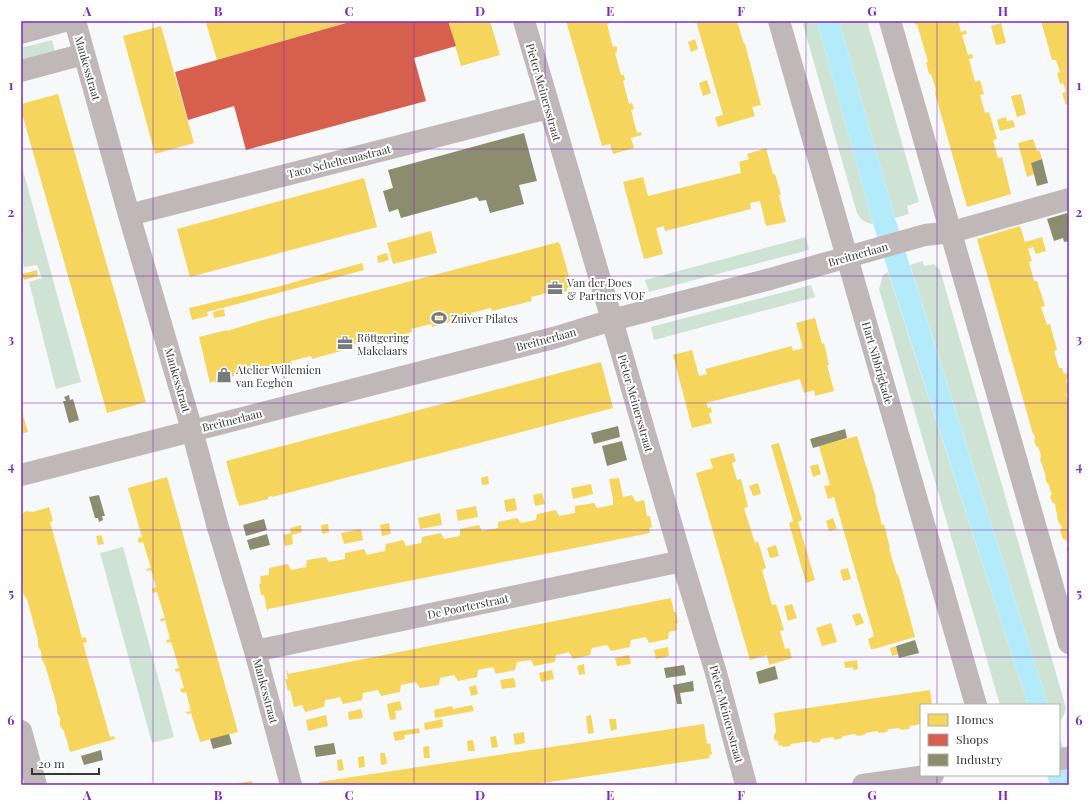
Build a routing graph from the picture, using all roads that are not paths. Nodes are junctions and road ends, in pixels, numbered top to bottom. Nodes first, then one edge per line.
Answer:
1 (65, 21) edge
2 (75, 21) edge
3 (524, 21) edge
4 (779, 21) edge
5 (890, 21) edge
6 (21, 33) edge
7 (84, 54) junction
8 (21, 71) edge
9 (548, 108) junction
10 (1069, 199) edge
11 (129, 215) junction
12 (952, 232) junction
13 (847, 257) junction
14 (612, 320) junction
15 (192, 430) junction
16 (21, 474) edge
17 (682, 562) junction
18 (1069, 643) edge
19 (255, 651) junction
20 (976, 704) edge
21 (21, 731) edge
22 (926, 776) edge
23 (36, 785) edge
24 (291, 785) edge
25 (746, 785) edge
26 (863, 785) edge

1 - 6 street
2 - 7 street, Mankesstraat
3 - 9 street, Pieter Meinersstraat
4 - 13 street, Hart Nibbrigkade
5 - 12 street
7 - 8 street
7 - 11 street, Mankesstraat
9 - 11 street, Taco Scheltemastraat
9 - 14 street, Pieter Meinersstraat
10 - 12 street, Breitnerlaan
11 - 15 street, Mankesstraat
12 - 13 street, Breitnerlaan
12 - 18 street
13 - 14 street, Breitnerlaan
13 - 20 street, Hart Nibbrigkade
14 - 15 street, Breitnerlaan
14 - 17 street, Pieter Meinersstraat
15 - 16 street, Breitnerlaan
15 - 19 street, Mankesstraat
17 - 19 street, De Poorterstraat
17 - 25 street, Pieter Meinersstraat
19 - 24 street, Mankesstraat
21 - 23 street
22 - 26 street

